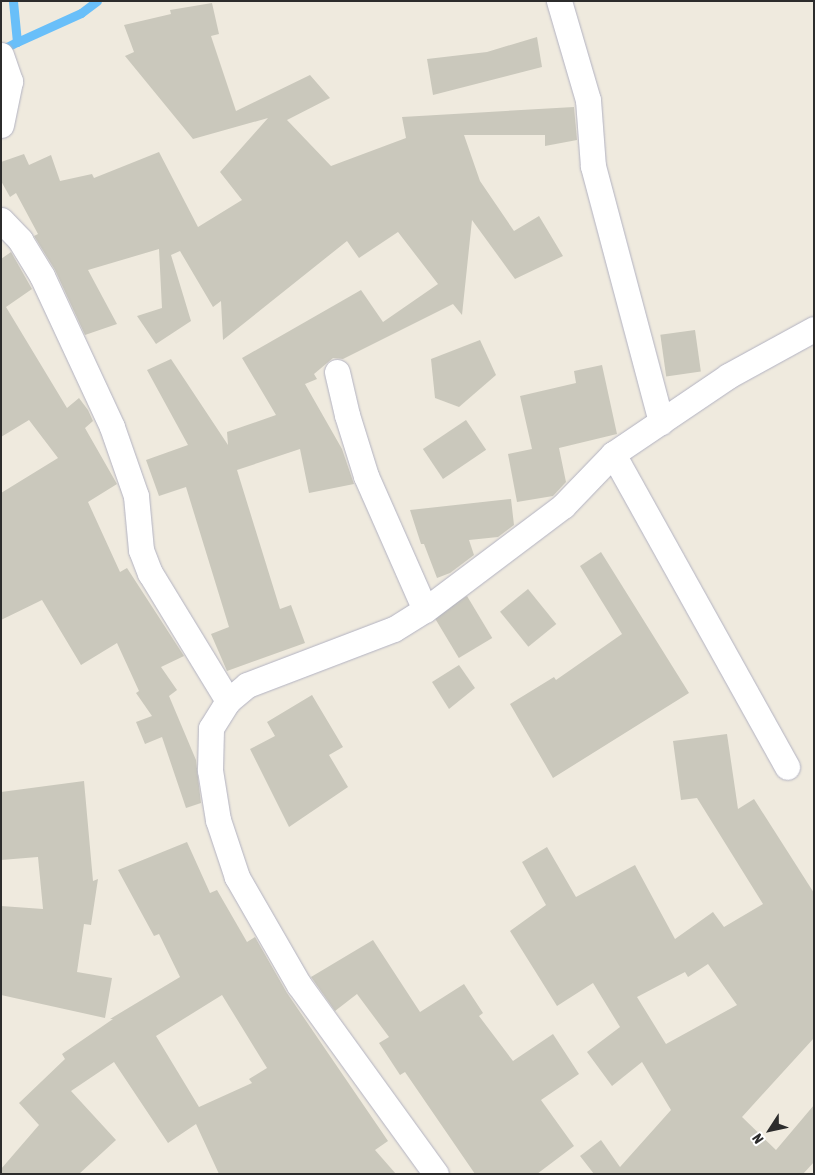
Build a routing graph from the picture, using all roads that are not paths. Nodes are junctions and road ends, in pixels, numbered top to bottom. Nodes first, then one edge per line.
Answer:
1 (558, 1) edge
2 (1, 55) edge
3 (1, 124) edge
4 (1, 220) edge
5 (814, 329) edge
6 (337, 372) dead end
7 (661, 422) junction
8 (613, 454) junction
9 (425, 610) junction
10 (228, 701) junction
11 (787, 767) dead end
12 (436, 1174) edge

1 - 7 street
2 - 3 street
4 - 10 street
5 - 7 street
6 - 9 street
7 - 8 street
8 - 9 street
8 - 11 street
9 - 10 street
10 - 12 street

